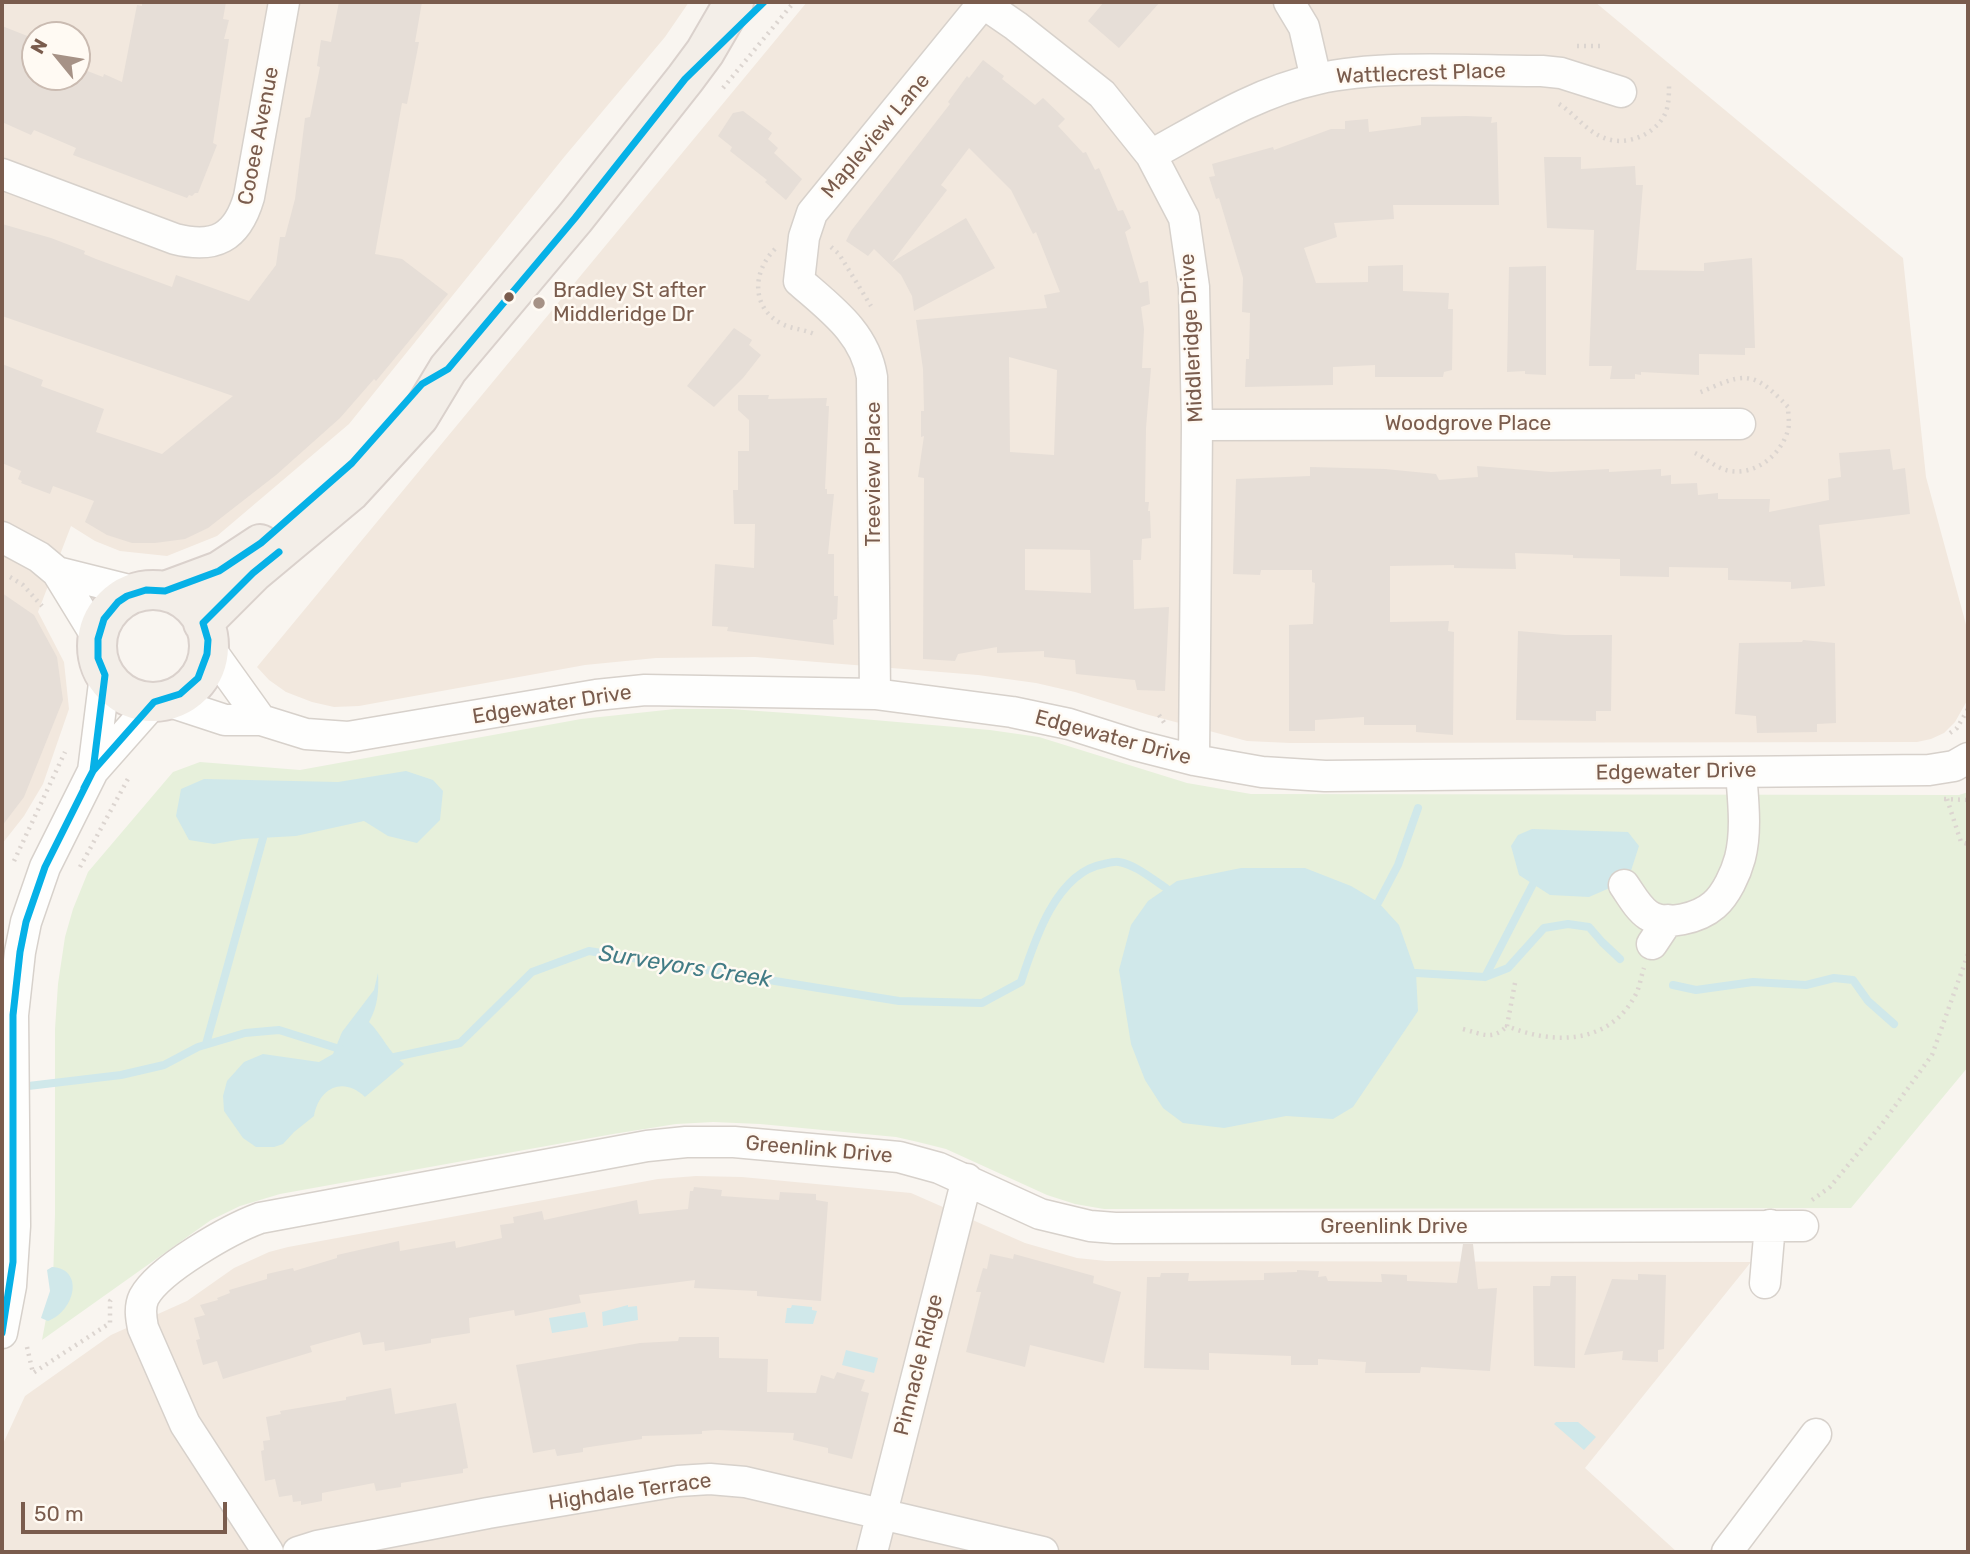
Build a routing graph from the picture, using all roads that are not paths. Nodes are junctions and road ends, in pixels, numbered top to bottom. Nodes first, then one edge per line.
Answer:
1 (284, 2) edge
2 (734, 2) edge
3 (764, 2) edge
4 (983, 2) edge
5 (1289, 2) edge
6 (685, 79) junction
7 (1316, 79) junction
8 (1621, 92) dead end
9 (1151, 155) junction
10 (2, 174) edge
11 (799, 281) joint
12 (448, 369) junction
13 (1740, 424) dead end
14 (1197, 425) junction
15 (2, 537) edge
16 (57, 572) junction
17 (151, 592) junction
18 (205, 634) junction
19 (101, 657) junction
20 (875, 694) junction
21 (159, 701) junction
22 (261, 720) junction
23 (1968, 758) edge
24 (1194, 760) junction
25 (93, 771) junction
26 (1741, 772) junction
27 (1625, 885) dead end
28 (967, 1179) junction
29 (1802, 1214) road end
30 (1770, 1226) junction
31 (1765, 1283) dead end
32 (2, 1333) edge
33 (1816, 1434) dead end
34 (881, 1515) junction
35 (268, 1552) edge
36 (298, 1552) edge
37 (873, 1552) edge
38 (1043, 1552) edge
39 (1727, 1552) edge

1 - 10 street, Cooee Avenue
2 - 6 main road
3 - 6 main road
4 - 9 street, Middleridge Drive
4 - 11 street, Mapleview Lane
5 - 7 street
6 - 12 main road
7 - 8 street, Wattlecrest Place
7 - 9 street, Wattlecrest Place
9 - 14 street, Middleridge Drive
11 - 20 street, Treeview Place
12 - 17 main road
12 - 18 main road
13 - 14 street, Woodgrove Place
14 - 24 street, Middleridge Drive
15 - 16 street
16 - 17 street
16 - 19 street
17 - 18 main road
17 - 19 main road
18 - 21 main road
18 - 22 street
19 - 21 main road
19 - 25 street
20 - 22 street, Edgewater Drive
20 - 24 street, Edgewater Drive
21 - 22 street, Edgewater Drive
21 - 25 street
23 - 26 street, Edgewater Drive
24 - 26 street, Edgewater Drive
25 - 32 street
26 - 27 street
28 - 30 street, Greenlink Drive
28 - 34 street, Pinnacle Ridge
28 - 35 street, Greenlink Drive
29 - 30 street, Greenlink Drive
30 - 31 street
33 - 39 street
34 - 36 street, Highdale Terrace
34 - 37 street, Pinnacle Ridge
34 - 38 street, Highdale Terrace

